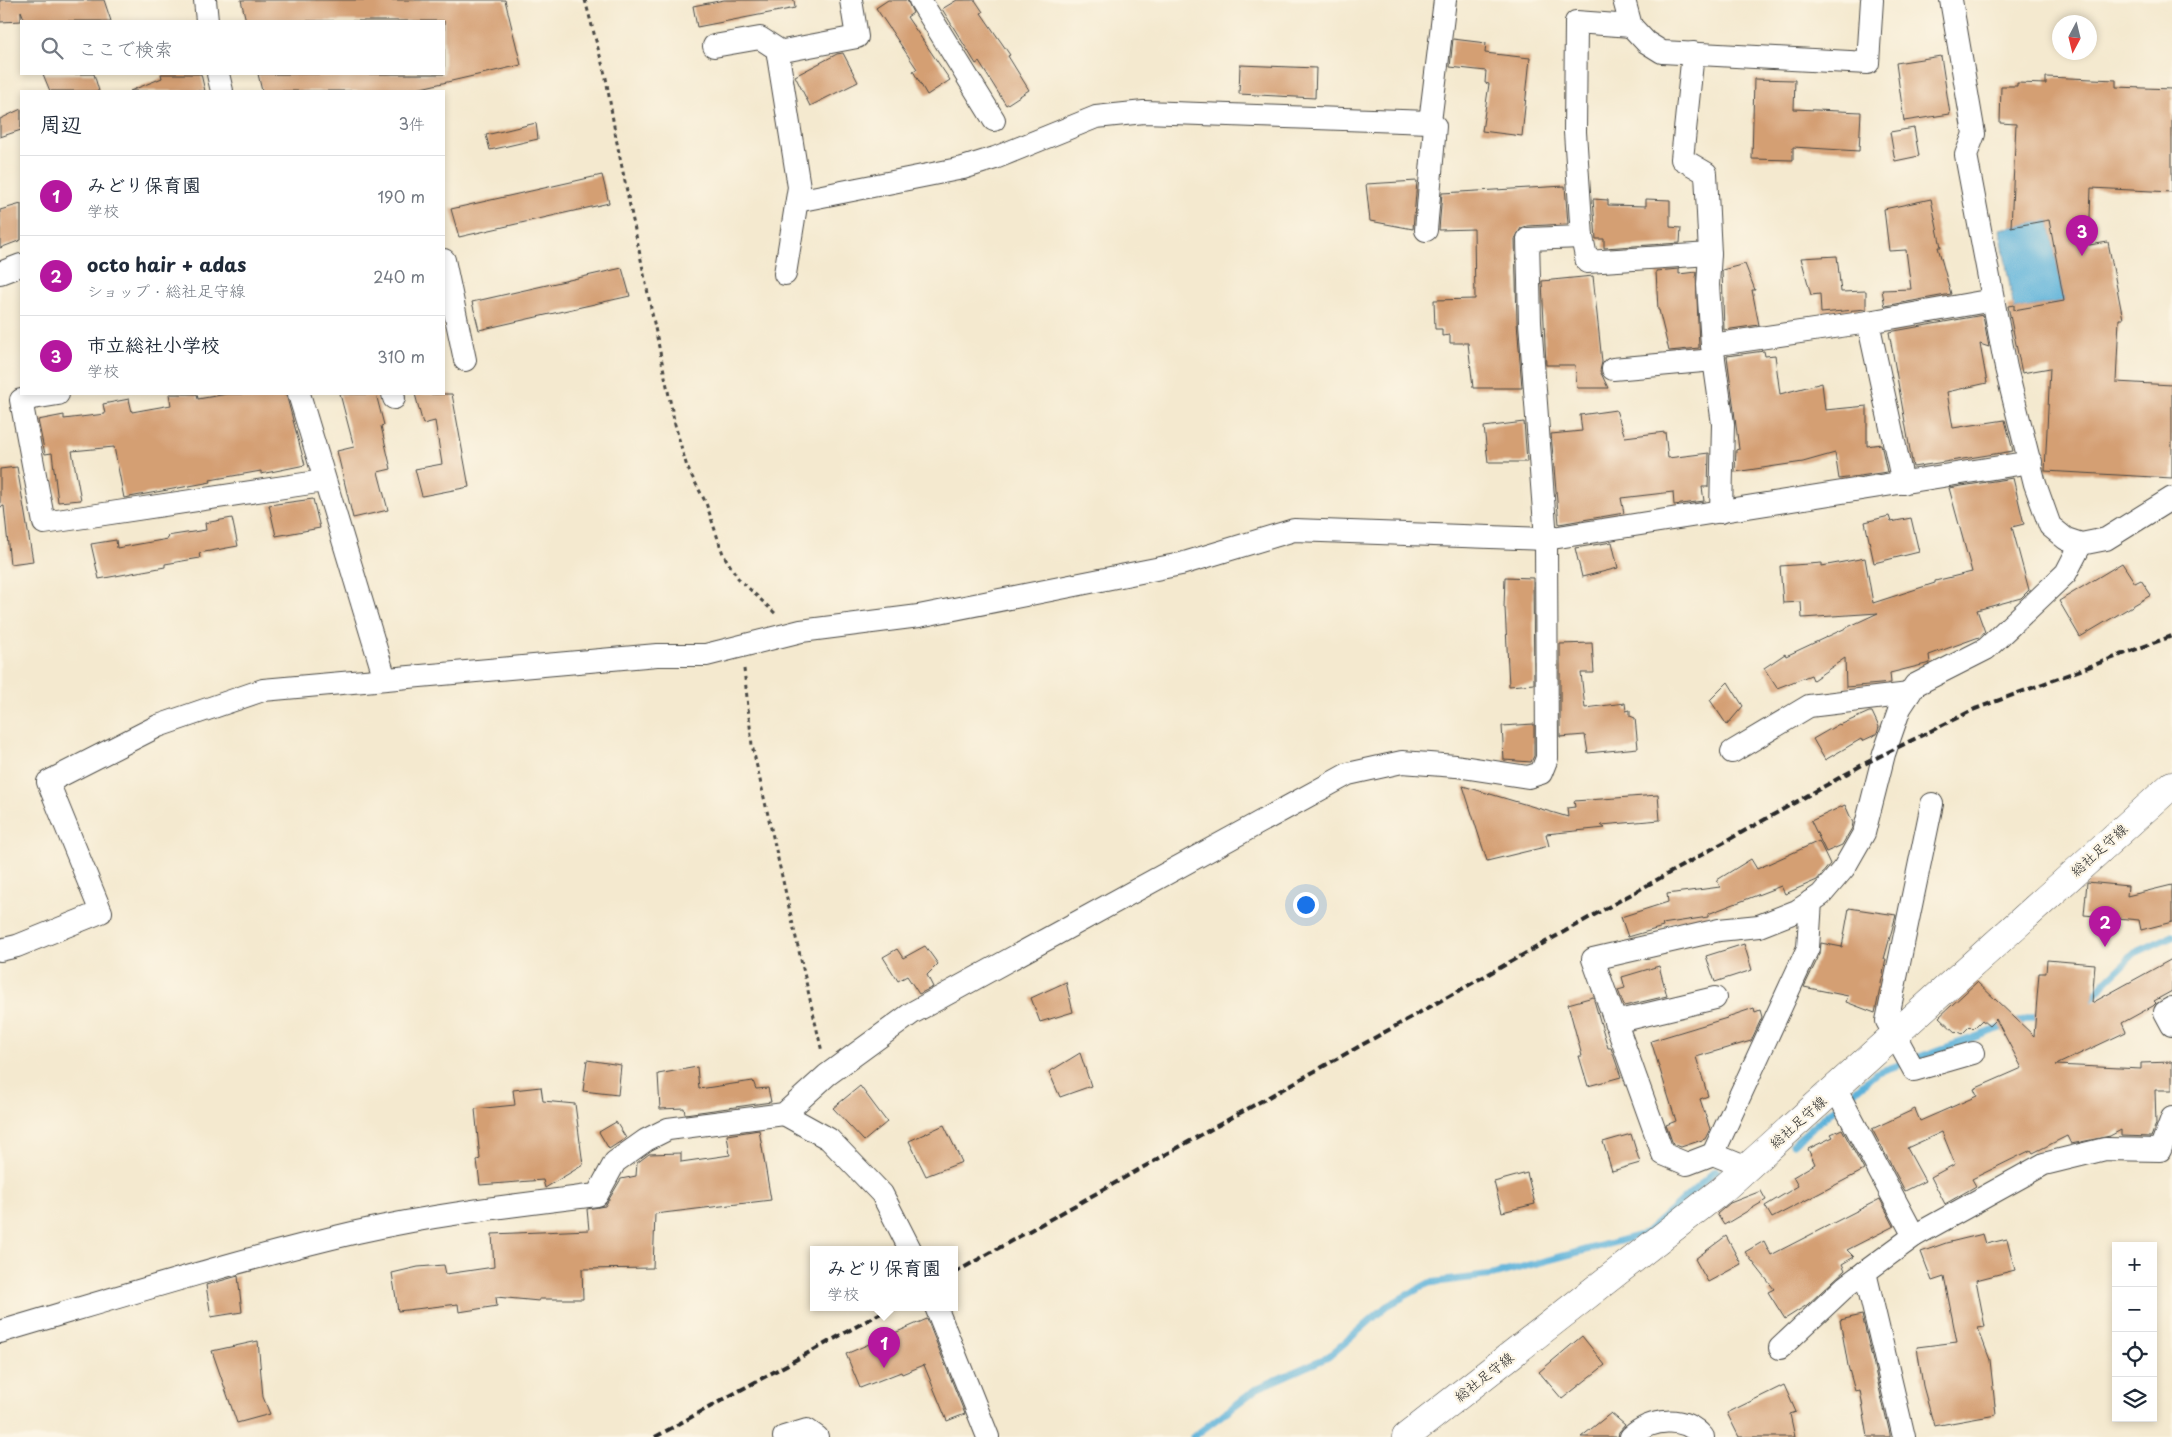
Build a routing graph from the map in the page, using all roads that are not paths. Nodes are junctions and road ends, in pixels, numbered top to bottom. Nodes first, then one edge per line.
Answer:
1 (205, 0) edge
2 (851, 0) edge
3 (920, 0) edge
4 (1445, 0) edge
5 (1624, 0) edge
6 (1872, 0) edge
7 (1951, 0) edge
8 (207, 20) edge
9 (1631, 26) junction
10 (714, 46) dead end
11 (778, 52) junction
12 (1693, 53) junction
13 (218, 75) edge
14 (222, 90) edge
15 (994, 120) dead end
16 (1430, 122) junction
17 (797, 201) junction
18 (1426, 230) dead end
19 (1582, 237) junction
20 (1710, 254) junction
21 (20, 265) edge
22 (445, 270) edge
23 (0, 273) edge
24 (785, 274) dead end
25 (1993, 300) junction
26 (449, 312) edge
27 (1868, 322) junction
28 (1713, 353) junction
29 (465, 360) dead end
30 (1612, 369) dead end
31 (52, 395) edge
32 (299, 395) edge
33 (2031, 462) junction
34 (324, 481) junction
35 (1904, 483) junction
36 (2172, 498) edge
37 (1721, 512) junction
38 (1546, 539) junction
39 (2081, 544) junction
40 (385, 679) junction
41 (1909, 694) junction
42 (1732, 752) dead end
43 (2172, 785) edge
44 (1932, 804) dead end
45 (1811, 901) junction
46 (0, 950) edge
47 (1715, 998) dead end
48 (2172, 1008) edge
49 (1615, 1022) junction
50 (2172, 1025) edge
51 (1894, 1035) junction
52 (1973, 1053) dead end
53 (1835, 1088) junction
54 (784, 1114) junction
55 (2172, 1118) edge
56 (1714, 1154) junction
57 (1747, 1168) junction
58 (1914, 1236) junction
59 (908, 1246) edge
60 (1865, 1272) junction
61 (938, 1311) edge
62 (0, 1332) edge
63 (1780, 1348) dead end
64 (784, 1437) edge
65 (817, 1437) edge
66 (988, 1437) edge
67 (1406, 1437) edge
68 (1632, 1437) edge
69 (1703, 1437) edge
70 (1904, 1437) edge

1 - 8 street
2 - 11 street
3 - 15 street
4 - 16 street
5 - 9 street
6 - 12 street
7 - 25 street
9 - 12 street
9 - 19 street
10 - 11 street
11 - 17 street
12 - 20 street
13 - 14 street
16 - 17 street
16 - 18 street
17 - 24 street
19 - 20 street
19 - 38 street
20 - 28 street
21 - 23 street
22 - 26 street
25 - 27 street
25 - 33 street
26 - 29 street
27 - 28 street
27 - 35 street
28 - 30 street
28 - 37 street
31 - 34 street
32 - 34 street
33 - 35 street
33 - 39 street
34 - 40 street
35 - 37 street
36 - 39 street
37 - 38 street
38 - 40 street
38 - 54 street
39 - 41 street
40 - 46 street
41 - 42 street
41 - 45 street
43 - 51 main road, 総社足守線
44 - 51 street
45 - 49 street
45 - 56 street
47 - 49 street
48 - 50 street
49 - 56 street
51 - 52 street
51 - 53 main road, 総社足守線
53 - 57 main road, 総社足守線
53 - 58 street
54 - 59 street
54 - 62 street
55 - 58 street
56 - 57 street
57 - 67 main road, 総社足守線
58 - 60 street
60 - 63 street
60 - 70 street
61 - 66 street
64 - 65 street
68 - 69 street

